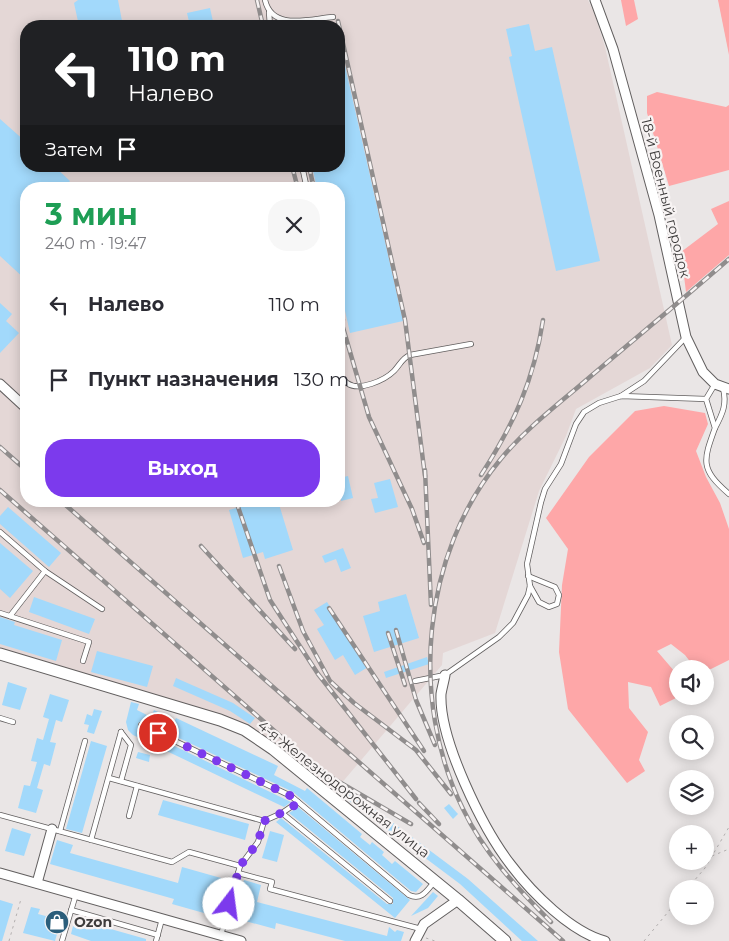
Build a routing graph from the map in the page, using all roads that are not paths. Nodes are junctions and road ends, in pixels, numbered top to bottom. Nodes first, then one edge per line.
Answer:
1 (265, 0) edge
2 (596, 0) edge
3 (269, 12) junction
4 (333, 17) dead end
5 (270, 20) edge
6 (284, 20) edge
7 (301, 20) edge
8 (686, 337) junction
9 (471, 344) dead end
10 (345, 381) edge
11 (0, 384) edge
12 (722, 387) edge
13 (621, 396) junction
14 (706, 400) junction
15 (20, 402) edge
16 (715, 428) junction
17 (728, 494) edge
18 (0, 532) edge
19 (45, 571) junction
20 (528, 576) junction
21 (530, 586) junction
22 (102, 609) dead end
23 (0, 613) edge
24 (10, 616) junction
25 (0, 654) edge
26 (84, 661) dead end
27 (445, 675) junction
28 (415, 681) dead end
29 (0, 718) edge
30 (13, 722) dead end
31 (141, 725) dead end
32 (85, 741) dead end
33 (109, 778) junction
34 (121, 781) junction
35 (137, 786) junction
36 (298, 802) junction
37 (282, 813) junction
38 (0, 815) edge
39 (129, 816) dead end
40 (264, 821) junction
41 (56, 830) junction
42 (91, 840) junction
43 (240, 866) junction
44 (0, 873) edge
45 (238, 873) junction
46 (435, 881) junction
47 (37, 883) junction
48 (76, 894) junction
49 (458, 900) junction
50 (390, 901) dead end
51 (71, 910) junction
52 (162, 919) junction
53 (420, 929) junction
54 (158, 934) junction
55 (221, 935) junction
56 (62, 941) edge
57 (156, 941) edge
58 (242, 941) edge
59 (415, 941) edge
60 (506, 941) edge
61 (605, 941) edge

1 - 3 lane
2 - 8 street, 18-й Военный городок
3 - 5 lane
3 - 6 lane
4 - 7 lane
8 - 12 street, 18-й Военный городок
8 - 13 lane
9 - 10 lane
11 - 15 street
12 - 14 lane
12 - 16 lane
13 - 14 lane
13 - 20 lane
14 - 16 lane
16 - 17 lane
18 - 19 lane
19 - 22 lane
19 - 24 lane
20 - 21 lane
20 - 21 lane
21 - 27 lane
23 - 24 lane
24 - 26 lane
25 - 46 main road, 4-я Железнодорожная улица
27 - 28 lane
27 - 61 street
29 - 30 lane
31 - 36 lane
32 - 41 lane
33 - 34 lane
33 - 34 lane
33 - 42 lane
34 - 35 lane
35 - 39 lane
35 - 40 lane
36 - 37 lane
36 - 46 lane
37 - 40 lane
37 - 50 lane
38 - 41 lane
40 - 43 lane
41 - 42 lane
41 - 47 street
42 - 43 lane
43 - 45 lane
44 - 47 street
45 - 53 lane
45 - 55 lane
46 - 49 main road, 4-я Железнодорожная улица
47 - 48 street
48 - 51 lane
48 - 52 street
49 - 53 street
49 - 60 main road, 4-я Железнодорожная улица
51 - 54 lane
51 - 56 lane
52 - 54 lane
52 - 55 street
53 - 59 street
54 - 57 lane
55 - 58 street

